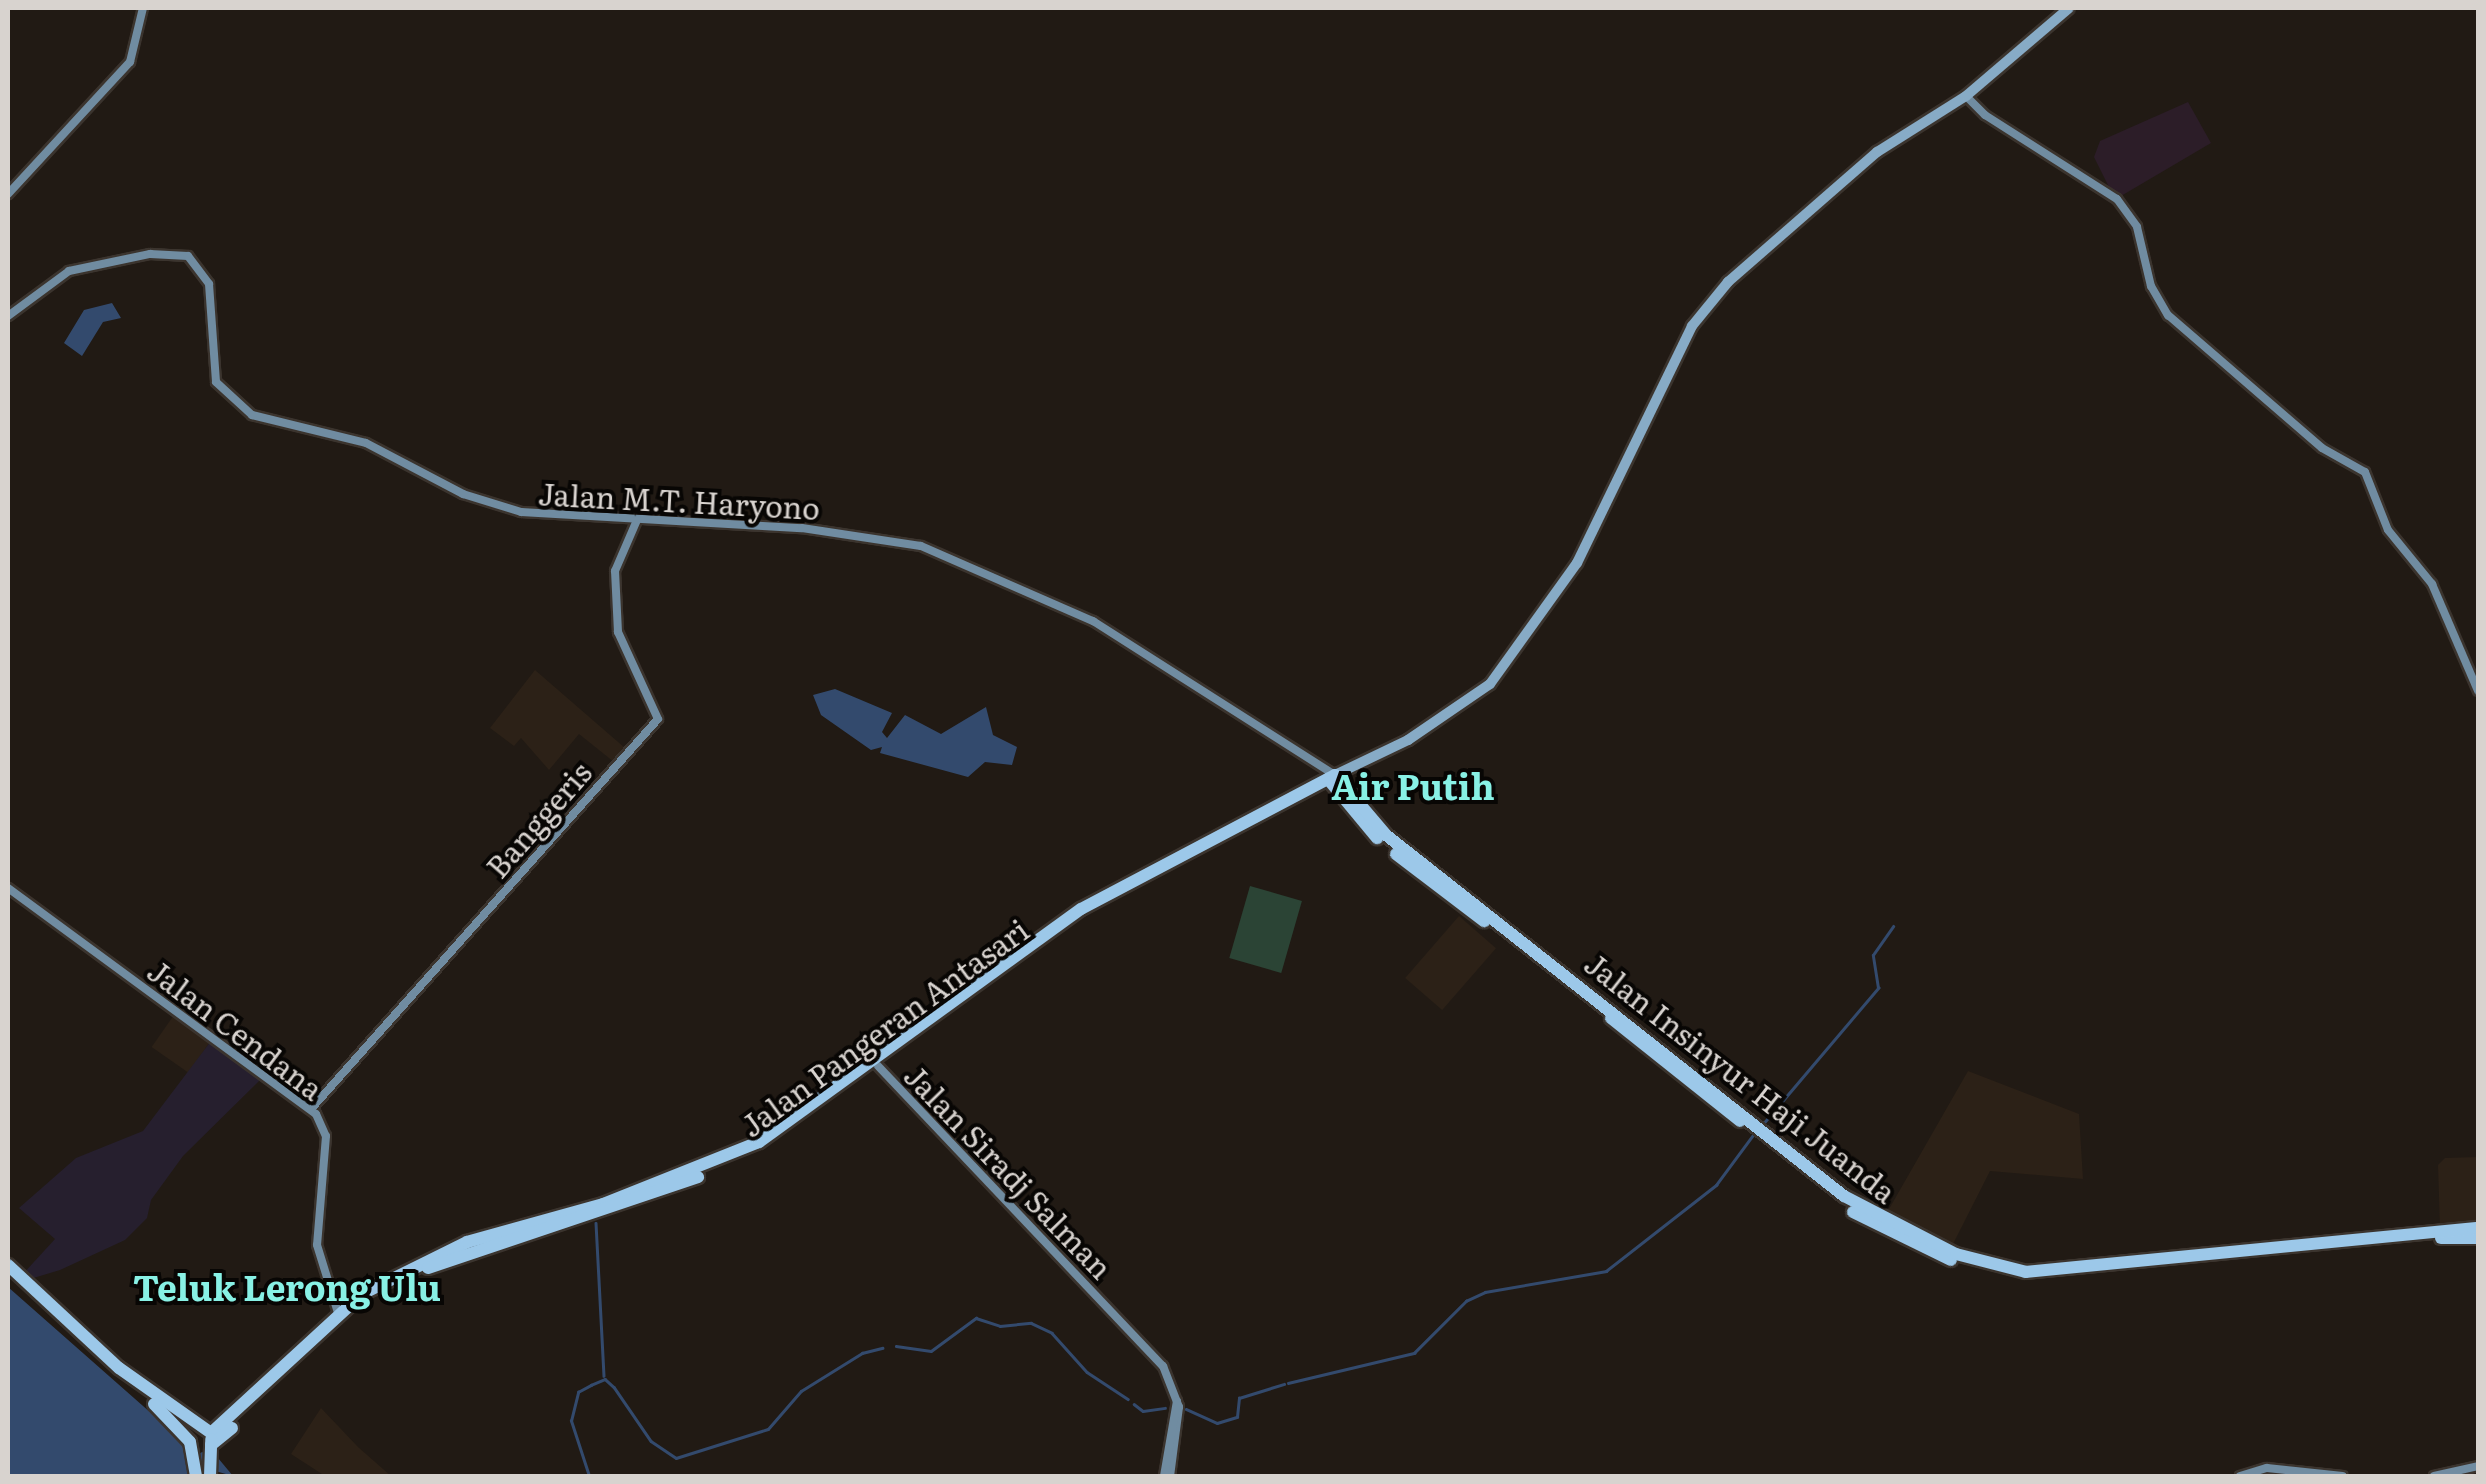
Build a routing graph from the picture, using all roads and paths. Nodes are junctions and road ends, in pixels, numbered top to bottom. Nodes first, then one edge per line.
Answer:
1 (143, 8) edge
2 (2069, 8) edge
3 (1966, 96) junction
4 (8, 194) edge
5 (8, 316) edge
6 (638, 520) junction
7 (2478, 691) edge
8 (1334, 778) junction
9 (1201, 852) junction
10 (8, 888) edge
11 (878, 1066) junction
12 (311, 1109) junction
13 (583, 1215) junction
14 (2478, 1233) edge
15 (2443, 1234) junction
16 (8, 1265) edge
17 (8, 1274) edge
18 (30, 1288) junction
19 (339, 1316) junction
20 (207, 1442) junction
21 (2478, 1466) edge
22 (204, 1475) edge
23 (1167, 1476) edge
24 (2240, 1476) edge
25 (2343, 1476) edge
26 (2434, 1476) edge

1 - 4 main road
2 - 3 main road
3 - 7 main road
3 - 8 main road
5 - 6 main road, Jalan M.T. Haryono
6 - 8 main road, Jalan M.T. Haryono
6 - 12 main road, Banggeris
8 - 9 highway, Jalan Pangeran Antasari
8 - 15 highway, Jalan Insinyur Haji Juanda
9 - 11 highway, Jalan Pangeran Antasari
9 - 13 highway, Jalan Pangeran Antasari
10 - 12 main road, Jalan Cendana
11 - 13 highway, Jalan Pangeran Antasari
11 - 23 main road, Jalan Siradj Salman
12 - 19 main road, Jalan Cendana
13 - 19 highway, Jalan Pangeran Antasari
14 - 15 highway, Jalan Insinyur Haji Juanda
14 - 15 highway
16 - 18 highway
17 - 18 highway
18 - 20 highway
18 - 20 highway
19 - 20 highway, Jalan Pangeran Antasari
20 - 22 highway
21 - 26 main road
24 - 25 main road

